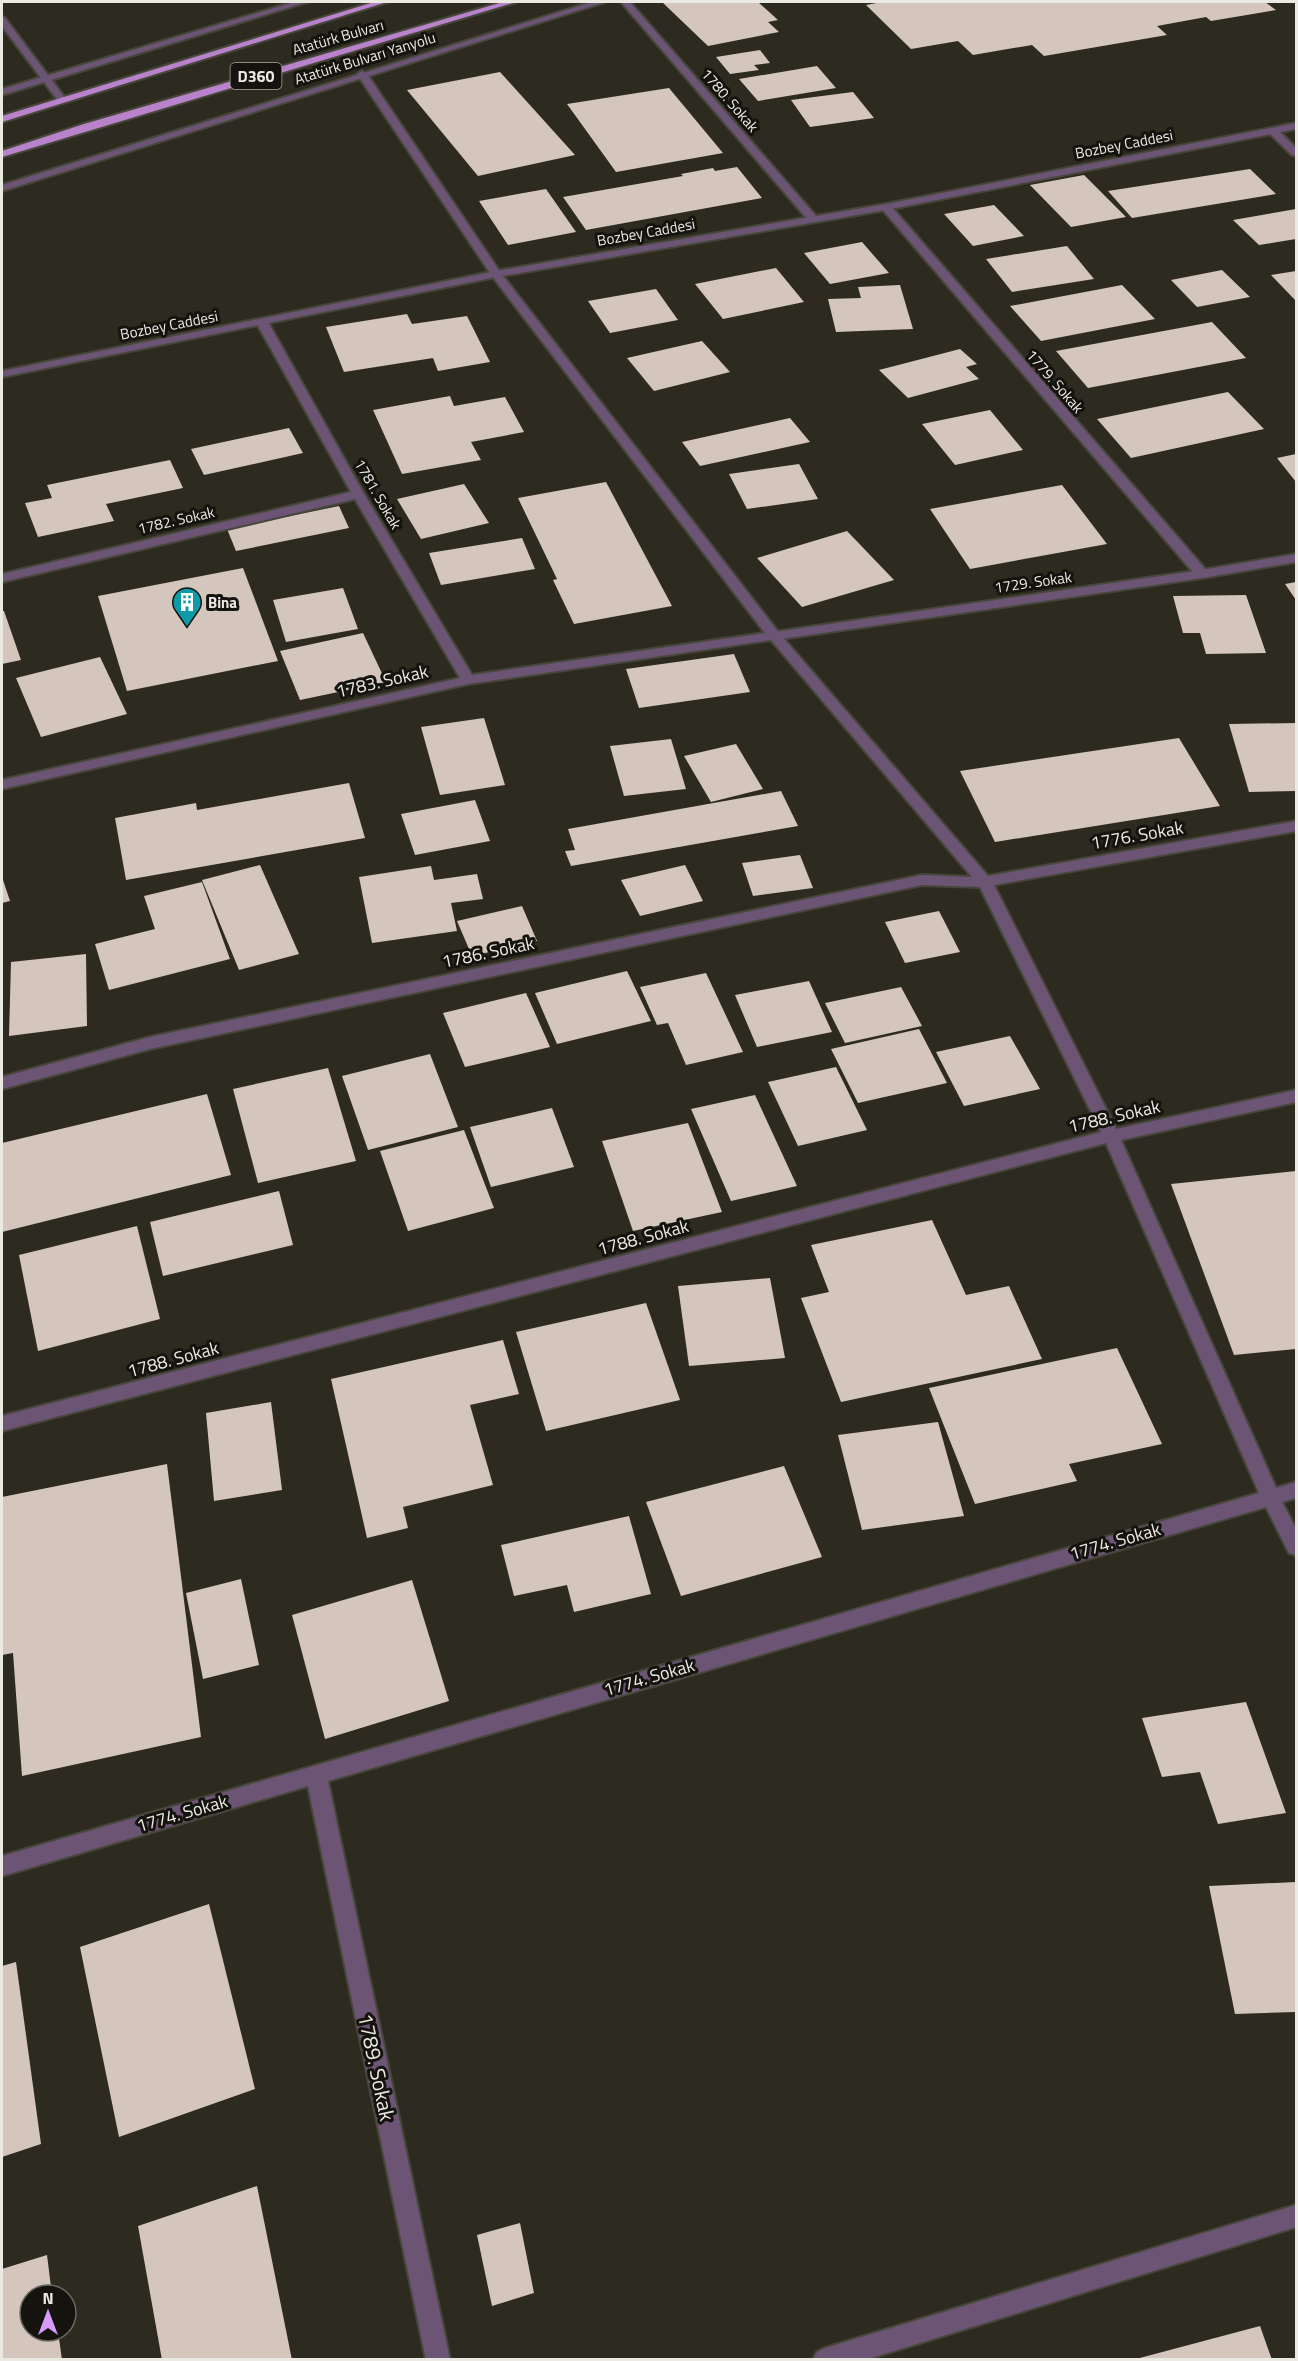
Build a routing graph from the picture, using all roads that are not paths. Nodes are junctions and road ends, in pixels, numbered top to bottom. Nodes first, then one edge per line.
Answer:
1 (302, 2) edge
2 (382, 2) edge
3 (511, 2) edge
4 (600, 2) edge
5 (625, 2) edge
6 (2, 20) edge
7 (362, 74) junction
8 (46, 78) junction
9 (2, 92) edge
10 (62, 100) junction
11 (2, 119) edge
12 (1296, 126) edge
13 (1272, 130) junction
14 (1296, 153) edge
15 (2, 154) edge
16 (2, 188) edge
17 (885, 207) junction
18 (812, 218) junction
19 (496, 274) junction
20 (262, 322) junction
21 (2, 374) edge
22 (358, 494) junction
23 (1296, 558) edge
24 (1202, 574) junction
25 (2, 578) edge
26 (774, 636) junction
27 (468, 680) junction
28 (2, 785) edge
29 (1296, 826) edge
30 (985, 882) junction
31 (2, 1083) edge
32 (1296, 1096) edge
33 (1111, 1136) junction
34 (2, 1424) edge
35 (1296, 1490) edge
36 (1270, 1496) junction
37 (1296, 1547) edge
38 (316, 1774) junction
39 (2, 1866) edge
40 (1296, 2216) edge
41 (438, 2360) edge
42 (825, 2360) edge

1 - 8 street
2 - 10 highway, Atatürk Bulvarı / D360
3 - 15 highway, Atatürk Bulvarı / D360
4 - 7 street, Atatürk Bulvarı Yanyolu
5 - 18 street, 1780. Sokak
6 - 8 street
7 - 16 street, Atatürk Bulvarı Yanyolu
7 - 19 street
8 - 9 street
8 - 10 street
10 - 11 highway, Atatürk Bulvarı / D360
12 - 13 street, Bozbey Caddesi
13 - 14 street
13 - 17 street, Bozbey Caddesi
17 - 18 street, Bozbey Caddesi
17 - 24 street, 1779. Sokak
18 - 19 street, Bozbey Caddesi
19 - 20 street, Bozbey Caddesi
19 - 26 street
20 - 21 street, Bozbey Caddesi
20 - 22 street, 1781. Sokak
22 - 25 street, 1782. Sokak
22 - 27 street, 1781. Sokak
23 - 24 street, 1729. Sokak
24 - 26 street, 1729. Sokak
26 - 27 street, 1783. Sokak
26 - 30 street
27 - 28 street, 1783. Sokak
29 - 30 street, 1776. Sokak
30 - 31 street, 1786. Sokak
30 - 33 street
32 - 33 street, 1788. Sokak
33 - 34 street, 1788. Sokak
33 - 36 street
35 - 36 street, 1774. Sokak
36 - 37 street
36 - 38 street, 1774. Sokak
38 - 39 street, 1774. Sokak
38 - 41 street, 1789. Sokak
40 - 42 street

